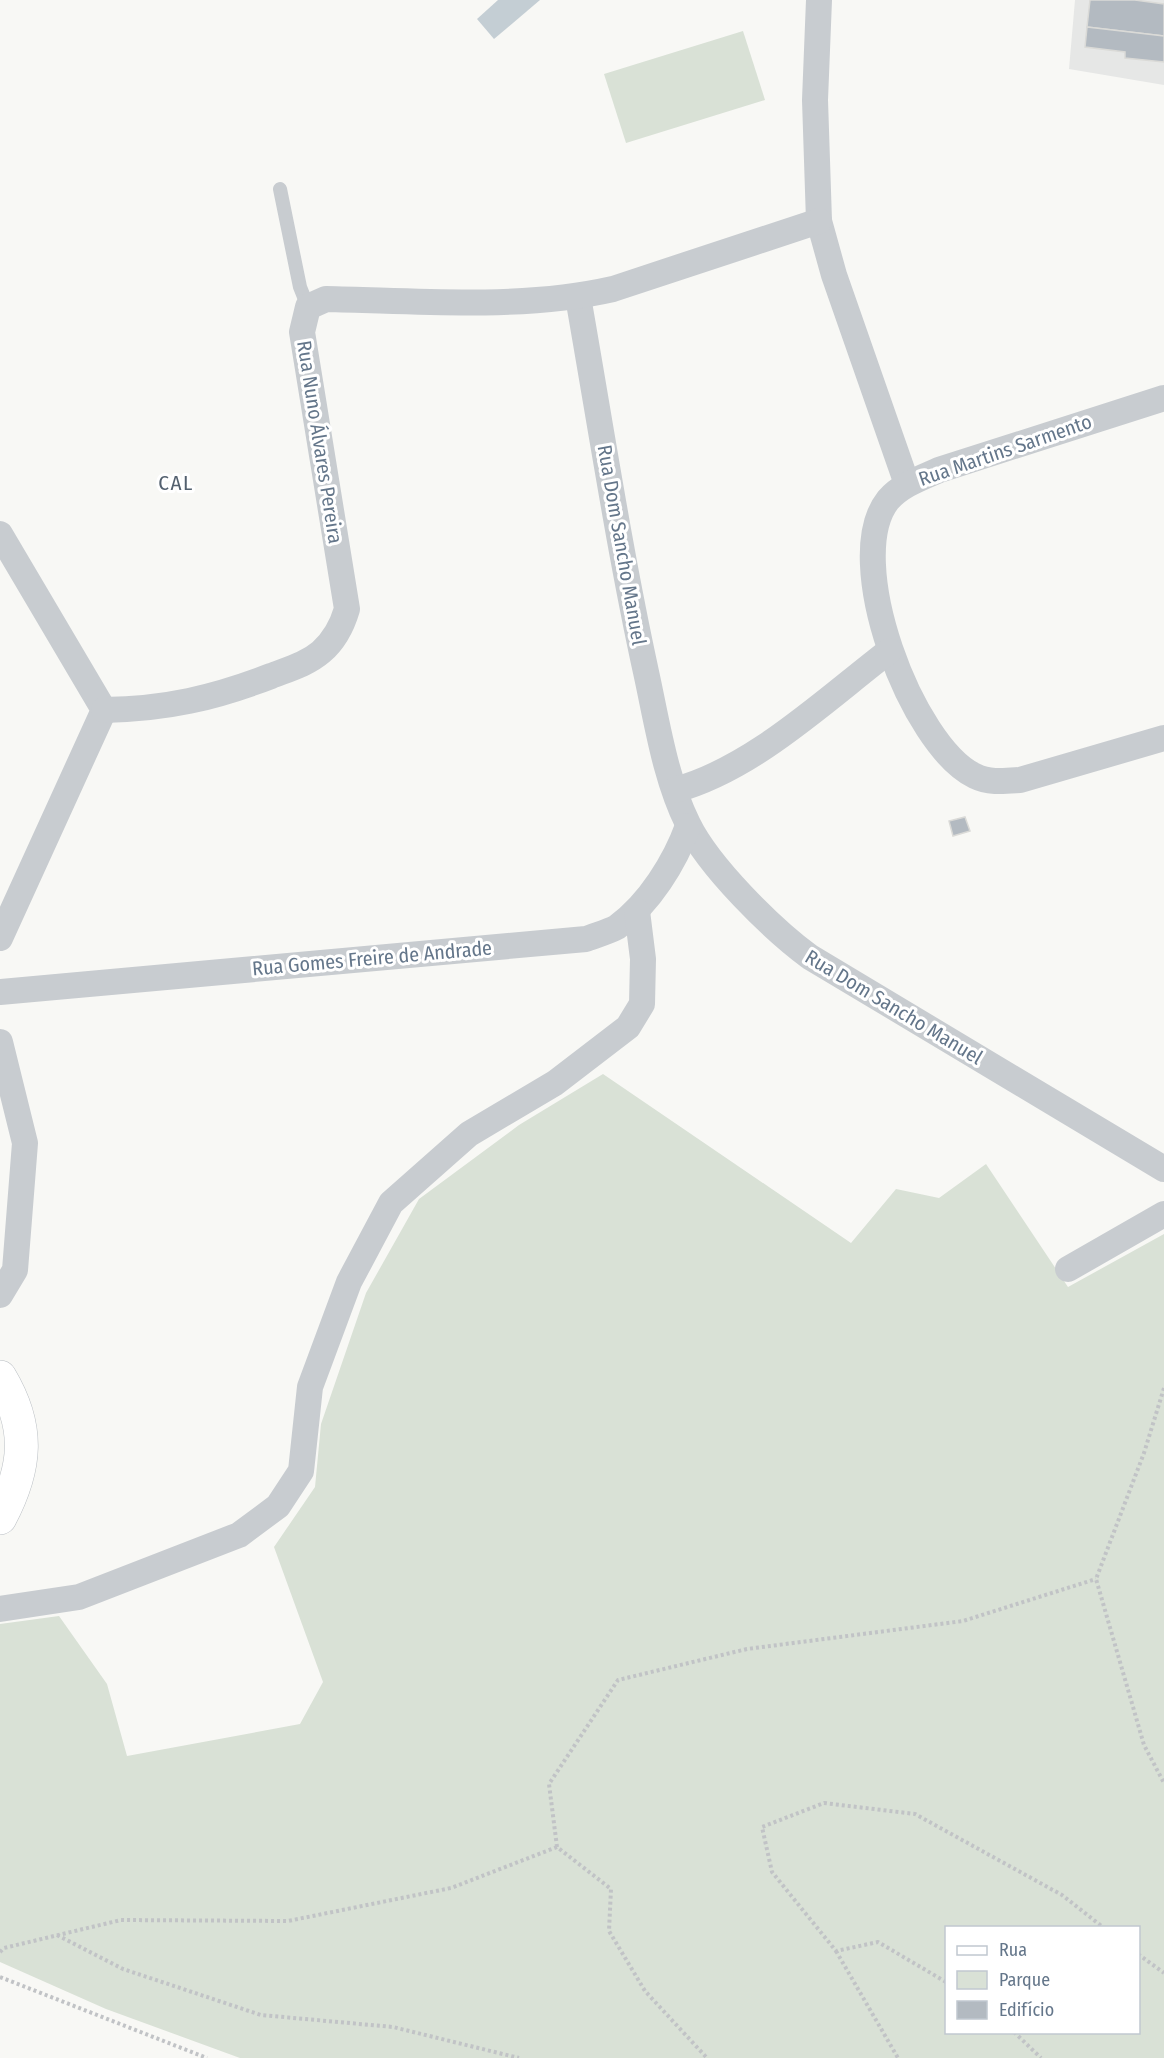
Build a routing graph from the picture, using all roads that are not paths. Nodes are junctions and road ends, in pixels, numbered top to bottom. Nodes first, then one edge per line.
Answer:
1 (819, 0) edge
2 (280, 189) dead end
3 (819, 221) junction
4 (578, 297) junction
5 (308, 307) junction
6 (1164, 398) edge
7 (907, 484) junction
8 (0, 534) edge
9 (889, 651) junction
10 (104, 710) junction
11 (1164, 738) edge
12 (675, 790) junction
13 (688, 826) junction
14 (637, 911) junction
15 (0, 938) edge
16 (0, 992) edge
17 (0, 1042) edge
18 (1164, 1169) edge
19 (1164, 1214) edge
20 (1068, 1269) dead end
21 (0, 1295) edge
22 (0, 1377) edge
23 (0, 1518) edge
24 (0, 1609) edge

1 - 3 street
2 - 5 lane
3 - 4 street
3 - 7 street
4 - 5 street
4 - 12 street, Rua Dom Sancho Manuel
5 - 10 street, Rua Nuno Álvares Pereira
6 - 7 street, Rua Martins Sarmento
7 - 9 street, Rua Martins Sarmento
8 - 10 street
9 - 11 street, Rua Martins Sarmento
9 - 12 street
10 - 15 street
12 - 13 street, Rua Dom Sancho Manuel
13 - 14 street, Rua Gomes Freire de Andrade
13 - 18 street, Rua Dom Sancho Manuel
14 - 16 street, Rua Gomes Freire de Andrade
14 - 24 street
17 - 21 street
19 - 20 street
22 - 23 main road

